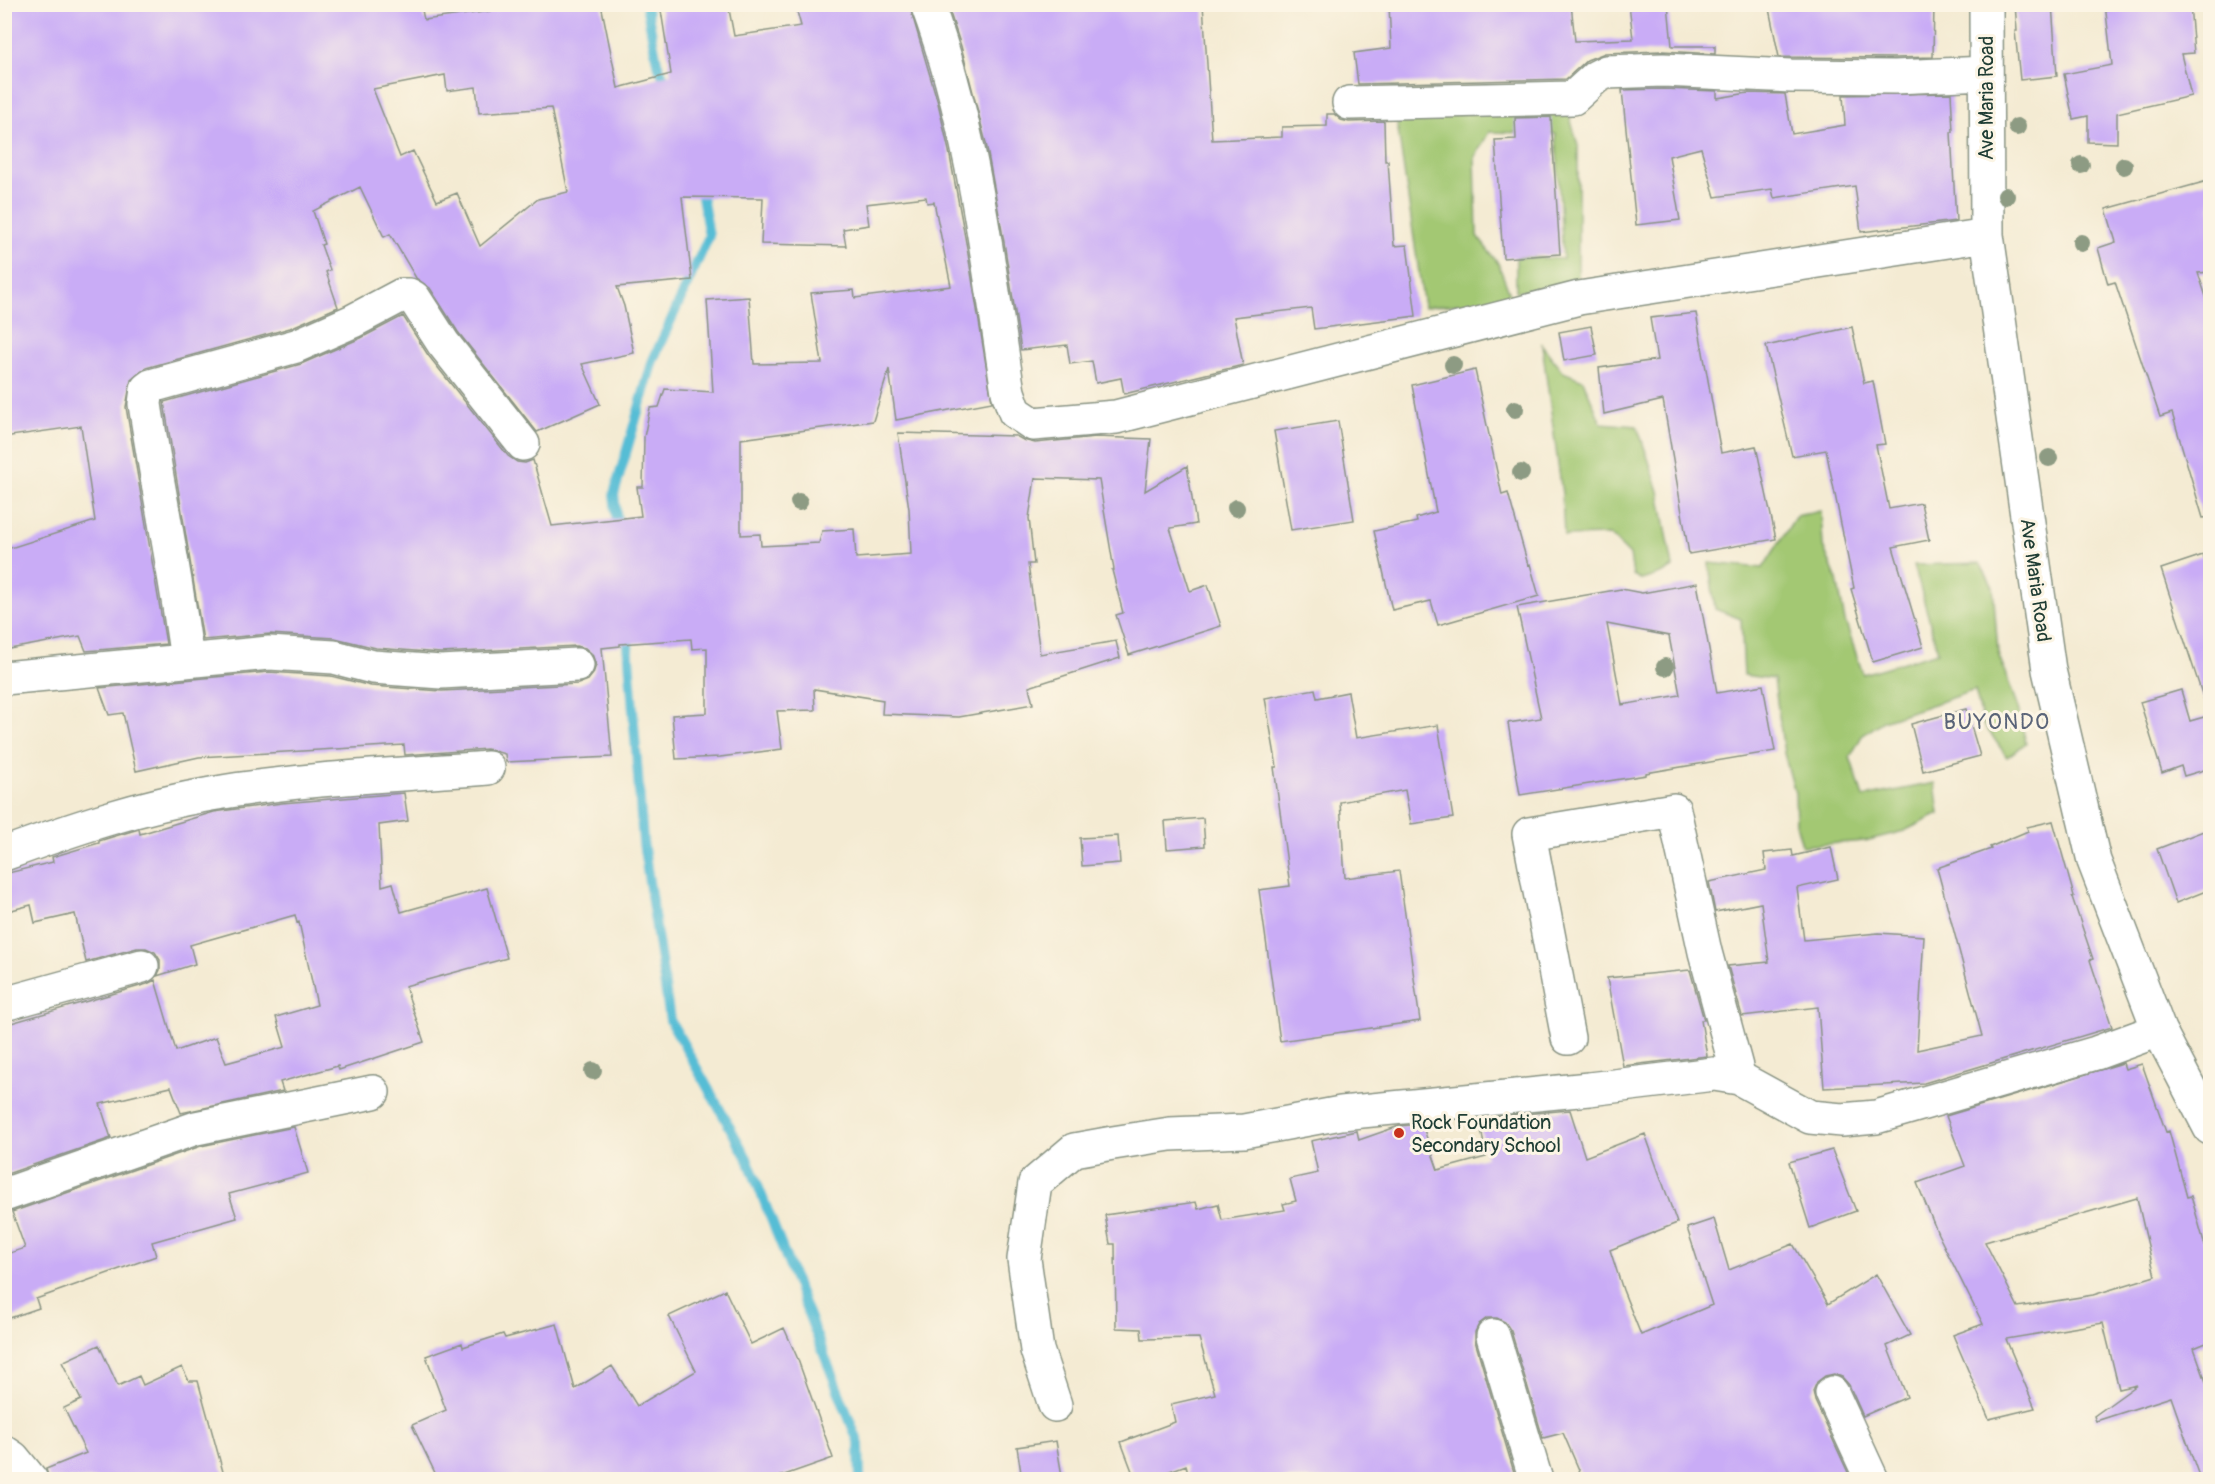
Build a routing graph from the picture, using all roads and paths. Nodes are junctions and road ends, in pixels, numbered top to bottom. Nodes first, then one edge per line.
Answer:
1 (927, 4) edge
2 (1986, 4) edge
3 (1986, 73) junction
4 (1349, 104) dead end
5 (1987, 235) junction
6 (523, 444) dead end
7 (187, 661) junction
8 (577, 665) dead end
9 (4, 678) edge
10 (488, 768) dead end
11 (4, 854) edge
12 (142, 966) dead end
13 (4, 1004) edge
14 (2159, 1030) junction
15 (1568, 1038) dead end
16 (1739, 1078) junction
17 (373, 1092) dead end
18 (2211, 1128) edge
19 (4, 1195) edge
20 (1493, 1336) dead end
21 (1832, 1393) dead end
22 (1055, 1405) dead end
23 (4, 1452) edge
24 (31, 1479) edge
25 (1536, 1479) edge
26 (1872, 1479) edge

1 - 5 street
2 - 3 street, Ave Maria Road
3 - 4 street
3 - 5 street, Ave Maria Road
5 - 14 street, Ave Maria Road
6 - 7 street
7 - 8 street
7 - 9 street
10 - 11 street
12 - 13 street
14 - 16 street
14 - 18 street, Ave Maria Road
15 - 16 street
16 - 22 street
17 - 19 street
20 - 25 street
21 - 26 street
23 - 24 street

